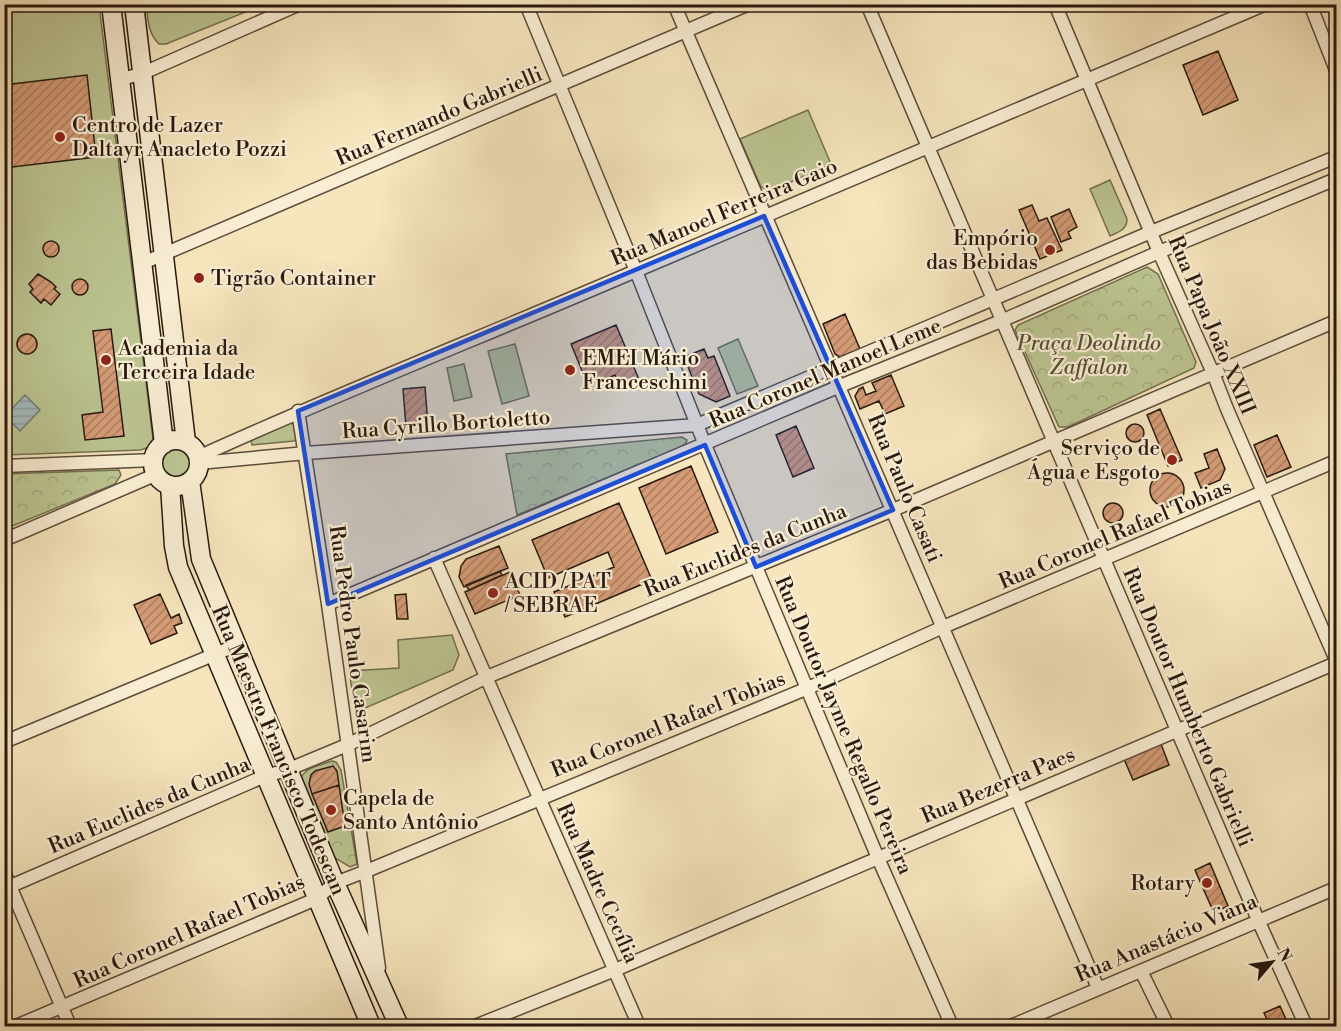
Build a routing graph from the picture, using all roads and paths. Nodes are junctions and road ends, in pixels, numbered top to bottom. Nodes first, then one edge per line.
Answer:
1 (111, 4) edge
2 (134, 4) edge
3 (300, 4) edge
4 (526, 4) edge
5 (674, 4) edge
6 (749, 4) edge
7 (867, 4) edge
8 (1055, 4) edge
9 (1266, 4) edge
10 (1310, 4) edge
11 (686, 31) junction
12 (1336, 70) edge
13 (141, 74) junction
14 (121, 79) junction
15 (1087, 79) junction
16 (560, 85) junction
17 (927, 146) junction
18 (1336, 157) edge
19 (1336, 179) edge
20 (764, 216) junction
21 (1151, 232) junction
22 (1159, 252) junction
23 (164, 255) junction
24 (143, 263) junction
25 (636, 271) junction
26 (992, 300) junction
27 (1001, 321) junction
28 (1336, 321) edge
29 (832, 369) junction
30 (1213, 373) junction
31 (840, 386) junction
32 (298, 411) junction
33 (697, 425) junction
34 (1054, 441) junction
35 (186, 442) junction
36 (164, 444) junction
37 (705, 445) junction
38 (306, 453) junction
39 (199, 460) junction
40 (1336, 461) edge
41 (4, 466) edge
42 (160, 473) junction
43 (190, 481) junction
44 (1263, 492) junction
45 (893, 510) junction
46 (4, 540) edge
47 (434, 558) junction
48 (1104, 559) junction
49 (756, 567) junction
50 (328, 604) junction
51 (944, 627) junction
52 (237, 645) junction
53 (214, 656) junction
54 (1336, 662) edge
55 (487, 677) junction
56 (808, 688) junction
57 (1178, 730) junction
58 (4, 742) edge
59 (347, 745) junction
60 (287, 770) junction
61 (265, 776) junction
62 (539, 798) junction
63 (1017, 798) junction
64 (878, 858) junction
65 (4, 872) edge
66 (364, 872) junction
67 (334, 883) junction
68 (8, 888) edge
69 (1336, 888) edge
70 (316, 899) junction
71 (1258, 920) junction
72 (615, 970) junction
73 (1141, 971) junction
74 (1098, 988) junction
75 (382, 989) junction
76 (62, 1007) junction
77 (1027, 1024) edge
78 (16, 1026) edge
79 (70, 1026) edge
80 (371, 1026) edge
81 (399, 1026) edge
82 (475, 1026) edge
83 (639, 1026) edge
84 (952, 1026) edge
85 (1011, 1026) edge
86 (1168, 1026) edge
87 (1306, 1026) edge

1 - 14 main road
2 - 13 main road
3 - 13 street
4 - 16 street, Rua Doutor Jayme Regallo Pereira
5 - 11 street, Rua Paulo Casati
6 - 11 street, Rua Fernando Gabrielli
7 - 17 street, Rua Doutor Humberto Gabrielli
8 - 15 street, Rua Papa João XXIII
9 - 15 street, Rua Manoel Ferreira Gaio
10 - 12 street
11 - 16 street, Rua Fernando Gabrielli
11 - 20 street, Rua Paulo Casati
13 - 14 street
13 - 23 main road
14 - 24 main road
15 - 17 street, Rua Manoel Ferreira Gaio
15 - 21 street, Rua Papa João XXIII
16 - 23 street, Rua Fernando Gabrielli
16 - 25 street, Rua Doutor Jayme Regallo Pereira
17 - 20 street, Rua Manoel Ferreira Gaio
17 - 26 street, Rua Doutor Humberto Gabrielli
18 - 21 street, Rua Coronel Manoel Leme
19 - 22 street, Rua Coronel Manoel Leme
20 - 25 street, Rua Manoel Ferreira Gaio
20 - 29 street, Rua Paulo Casati
21 - 22 street, Rua Papa João XXIII
21 - 26 street, Rua Coronel Manoel Leme
22 - 27 street, Rua Coronel Manoel Leme
22 - 30 street, Rua Papa João XXIII
23 - 24 street, Rua Fernando Gabrielli
23 - 35 main road
24 - 36 main road
25 - 32 street, Rua Manoel Ferreira Gaio
25 - 33 street, Rua Doutor Jayme Regallo Pereira
26 - 27 street, Rua Doutor Humberto Gabrielli
26 - 29 street, Rua Coronel Manoel Leme
27 - 31 street, Rua Coronel Manoel Leme
27 - 34 street, Rua Doutor Humberto Gabrielli
28 - 30 street, Rua Euclides da Cunha
29 - 31 street, Rua Paulo Casati
29 - 33 street, Rua Coronel Manoel Leme
30 - 34 street, Rua Euclides da Cunha
30 - 44 street, Rua Papa João XXIII
31 - 37 street, Rua Coronel Manoel Leme
31 - 45 street, Rua Paulo Casati
32 - 38 street, Rua Pedro Paulo Casarim
32 - 39 street, Rua Manoel Ferreira Gaio
33 - 37 street, Rua Doutor Jayme Regallo Pereira
33 - 38 street, Rua Cyrillo Bortoletto
34 - 45 street, Rua Euclides da Cunha
34 - 48 street, Rua Doutor Humberto Gabrielli
35 - 36 main road
35 - 39 main road
36 - 42 main road
37 - 47 street, Rua Coronel Manoel Leme
37 - 49 street, Rua Doutor Jayme Regallo Pereira
38 - 39 street, Rua Cyrillo Bortoletto
38 - 50 street, Rua Pedro Paulo Casarim
39 - 43 main road
40 - 44 street, Rua Coronel Rafael Tobias
41 - 42 street
42 - 43 main road
42 - 46 street
42 - 53 main road, Rua Maestro Francisco Todescan
43 - 52 main road, Rua Maestro Francisco Todescan
44 - 48 street, Rua Coronel Rafael Tobias
44 - 54 street, Rua Papa João XXIII
45 - 49 street, Rua Euclides da Cunha
45 - 51 street, Rua Paulo Casati
47 - 50 street, Rua Coronel Manoel Leme
47 - 55 street, Rua Madre Cecília
48 - 51 street, Rua Coronel Rafael Tobias
48 - 57 street, Rua Doutor Humberto Gabrielli
49 - 55 street, Rua Euclides da Cunha
49 - 56 street, Rua Doutor Jayme Regallo Pereira
50 - 59 street, Rua Pedro Paulo Casarim
51 - 56 street, Rua Coronel Rafael Tobias
51 - 63 street, Rua Paulo Casati
52 - 53 street
52 - 60 main road, Rua Maestro Francisco Todescan
53 - 58 street
53 - 61 main road, Rua Maestro Francisco Todescan
54 - 57 street, Rua Bezerra Paes
55 - 59 street, Rua Euclides da Cunha
55 - 62 street, Rua Madre Cecília
56 - 62 street, Rua Coronel Rafael Tobias
56 - 64 street, Rua Doutor Jayme Regallo Pereira
57 - 63 street, Rua Bezerra Paes
57 - 71 street, Rua Doutor Humberto Gabrielli
59 - 60 street, Rua Euclides da Cunha
59 - 66 street, Rua Pedro Paulo Casarim
60 - 61 street, Rua Euclides da Cunha
60 - 67 main road, Rua Maestro Francisco Todescan
61 - 68 street, Rua Euclides da Cunha
61 - 70 main road, Rua Maestro Francisco Todescan
62 - 66 street, Rua Coronel Rafael Tobias
62 - 72 street, Rua Madre Cecília
63 - 64 street, Rua Bezerra Paes
63 - 74 street, Rua Paulo Casati
64 - 72 street, Rua Bezerra Paes
64 - 84 street, Rua Doutor Jayme Regallo Pereira
65 - 68 street
66 - 67 street, Rua Coronel Rafael Tobias
66 - 75 street, Rua Pedro Paulo Casarim
67 - 70 street, Rua Coronel Rafael Tobias
67 - 75 main road, Rua Maestro Francisco Todescan
68 - 76 street
69 - 71 street, Rua Anastácio Viana
70 - 76 street, Rua Coronel Rafael Tobias
70 - 80 main road, Rua Maestro Francisco Todescan
71 - 73 street, Rua Anastácio Viana
71 - 87 street, Rua Doutor Humberto Gabrielli
72 - 82 street, Rua Bezerra Paes
72 - 83 street, Rua Madre Cecília
73 - 74 street, Rua Anastácio Viana
73 - 86 street
74 - 77 street, Rua Anastácio Viana
75 - 81 main road, Rua Maestro Francisco Todescan
76 - 78 street, Rua Coronel Rafael Tobias
76 - 79 street
77 - 85 street, Rua Anastácio Viana

